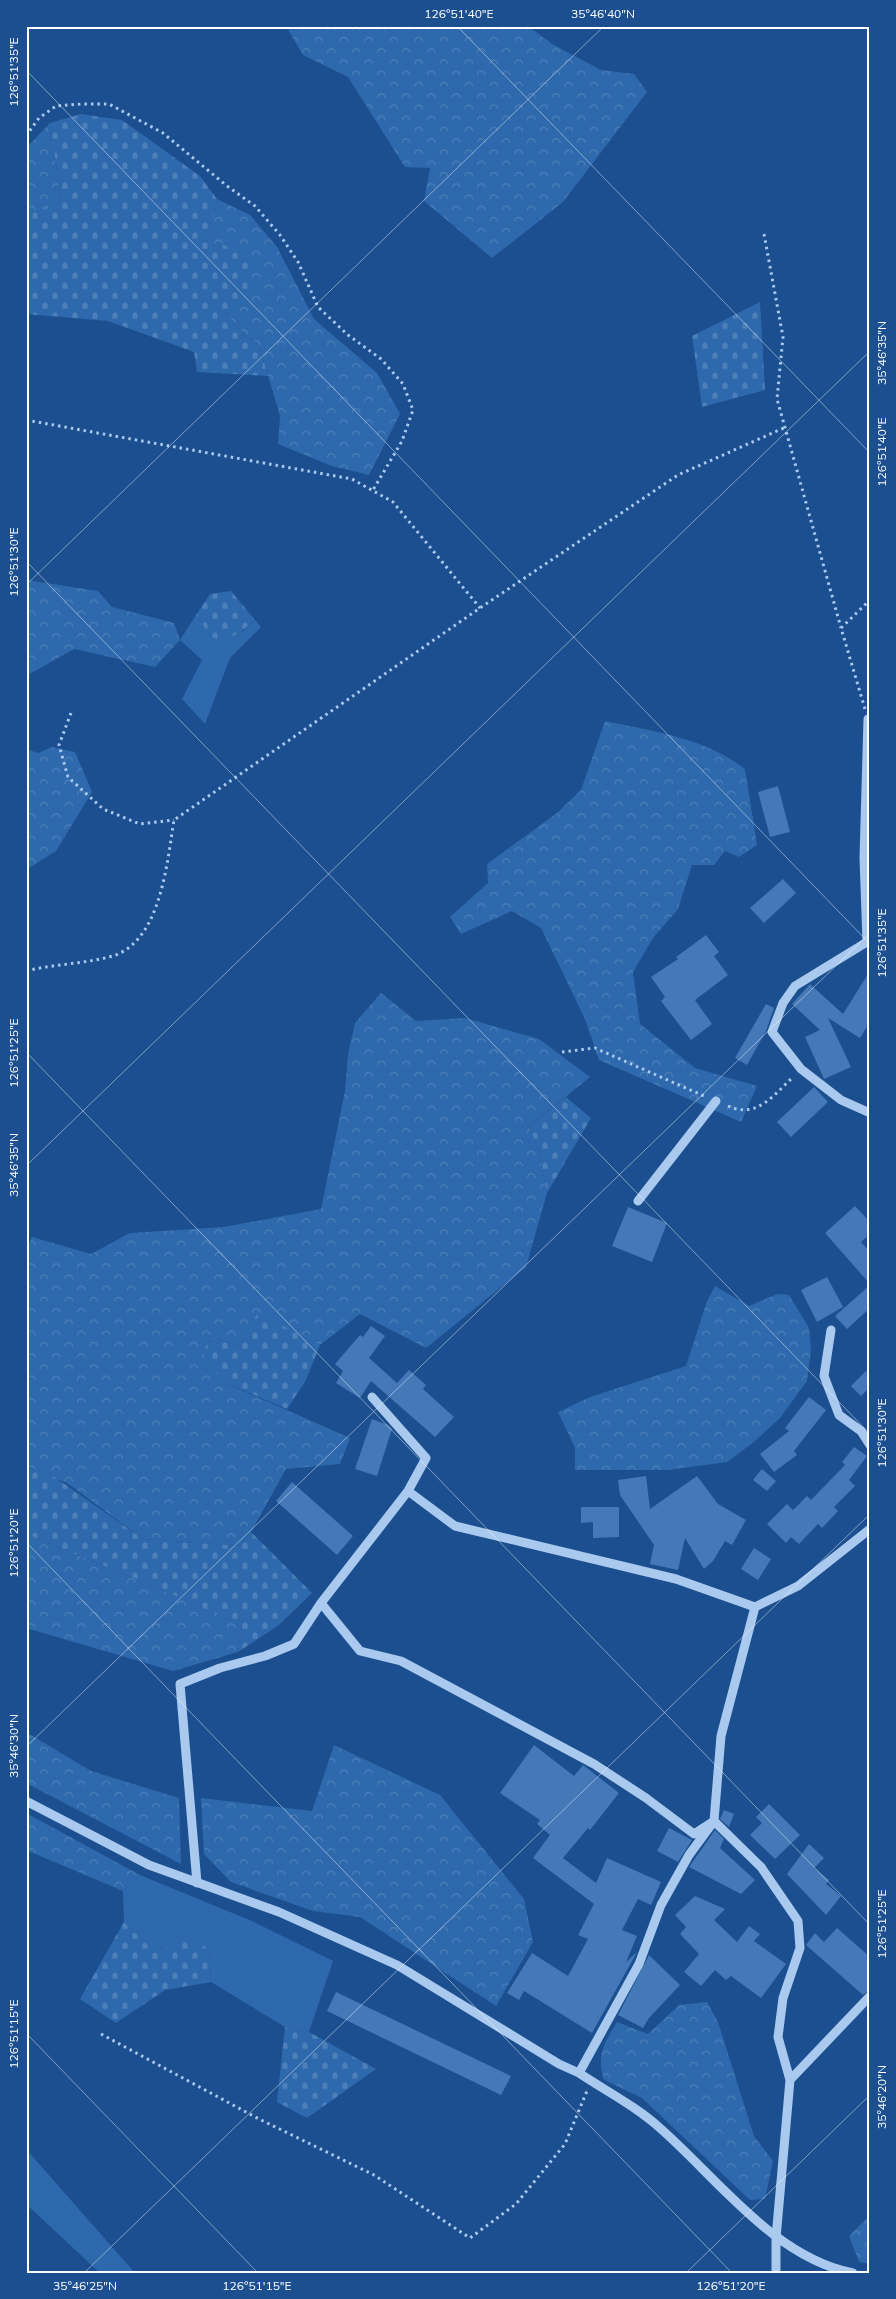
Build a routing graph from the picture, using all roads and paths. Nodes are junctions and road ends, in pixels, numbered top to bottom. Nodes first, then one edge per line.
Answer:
1 (26, 136) edge
2 (764, 234) dead end
3 (26, 420) edge
4 (786, 427) junction
5 (373, 490) junction
6 (870, 600) edge
7 (480, 608) junction
8 (841, 628) junction
9 (70, 712) dead end
10 (868, 719) joint
11 (174, 820) junction
12 (26, 971) edge
13 (562, 1052) dead end
14 (801, 1069) junction
15 (716, 1101) junction
16 (870, 1113) edge
17 (638, 1201) dead end
18 (831, 1330) dead end
19 (372, 1397) dead end
20 (870, 1445) edge
21 (408, 1491) junction
22 (870, 1529) edge
23 (321, 1603) junction
24 (754, 1607) junction
25 (26, 1802) edge
26 (714, 1821) junction
27 (197, 1883) junction
28 (870, 1996) edge
29 (101, 2034) dead end
30 (579, 2073) junction
31 (790, 2080) junction
32 (591, 2081) junction
33 (776, 2238) junction
34 (776, 2273) edge
35 (852, 2273) edge

1 - 5 path
2 - 4 path
3 - 5 path
4 - 7 path
4 - 8 path
5 - 7 path
6 - 8 path
7 - 11 path
8 - 10 path
9 - 11 path
10 - 14 street
11 - 12 path
13 - 15 path
14 - 15 path
14 - 16 street
15 - 17 street
18 - 20 street
19 - 21 street
21 - 23 street
21 - 24 street
22 - 24 street
23 - 26 street
23 - 27 street
24 - 26 street
25 - 27 street
26 - 30 street
26 - 31 street
27 - 30 street
28 - 31 street
29 - 32 path
30 - 32 street
31 - 33 street
32 - 33 street
33 - 34 street
33 - 35 street

